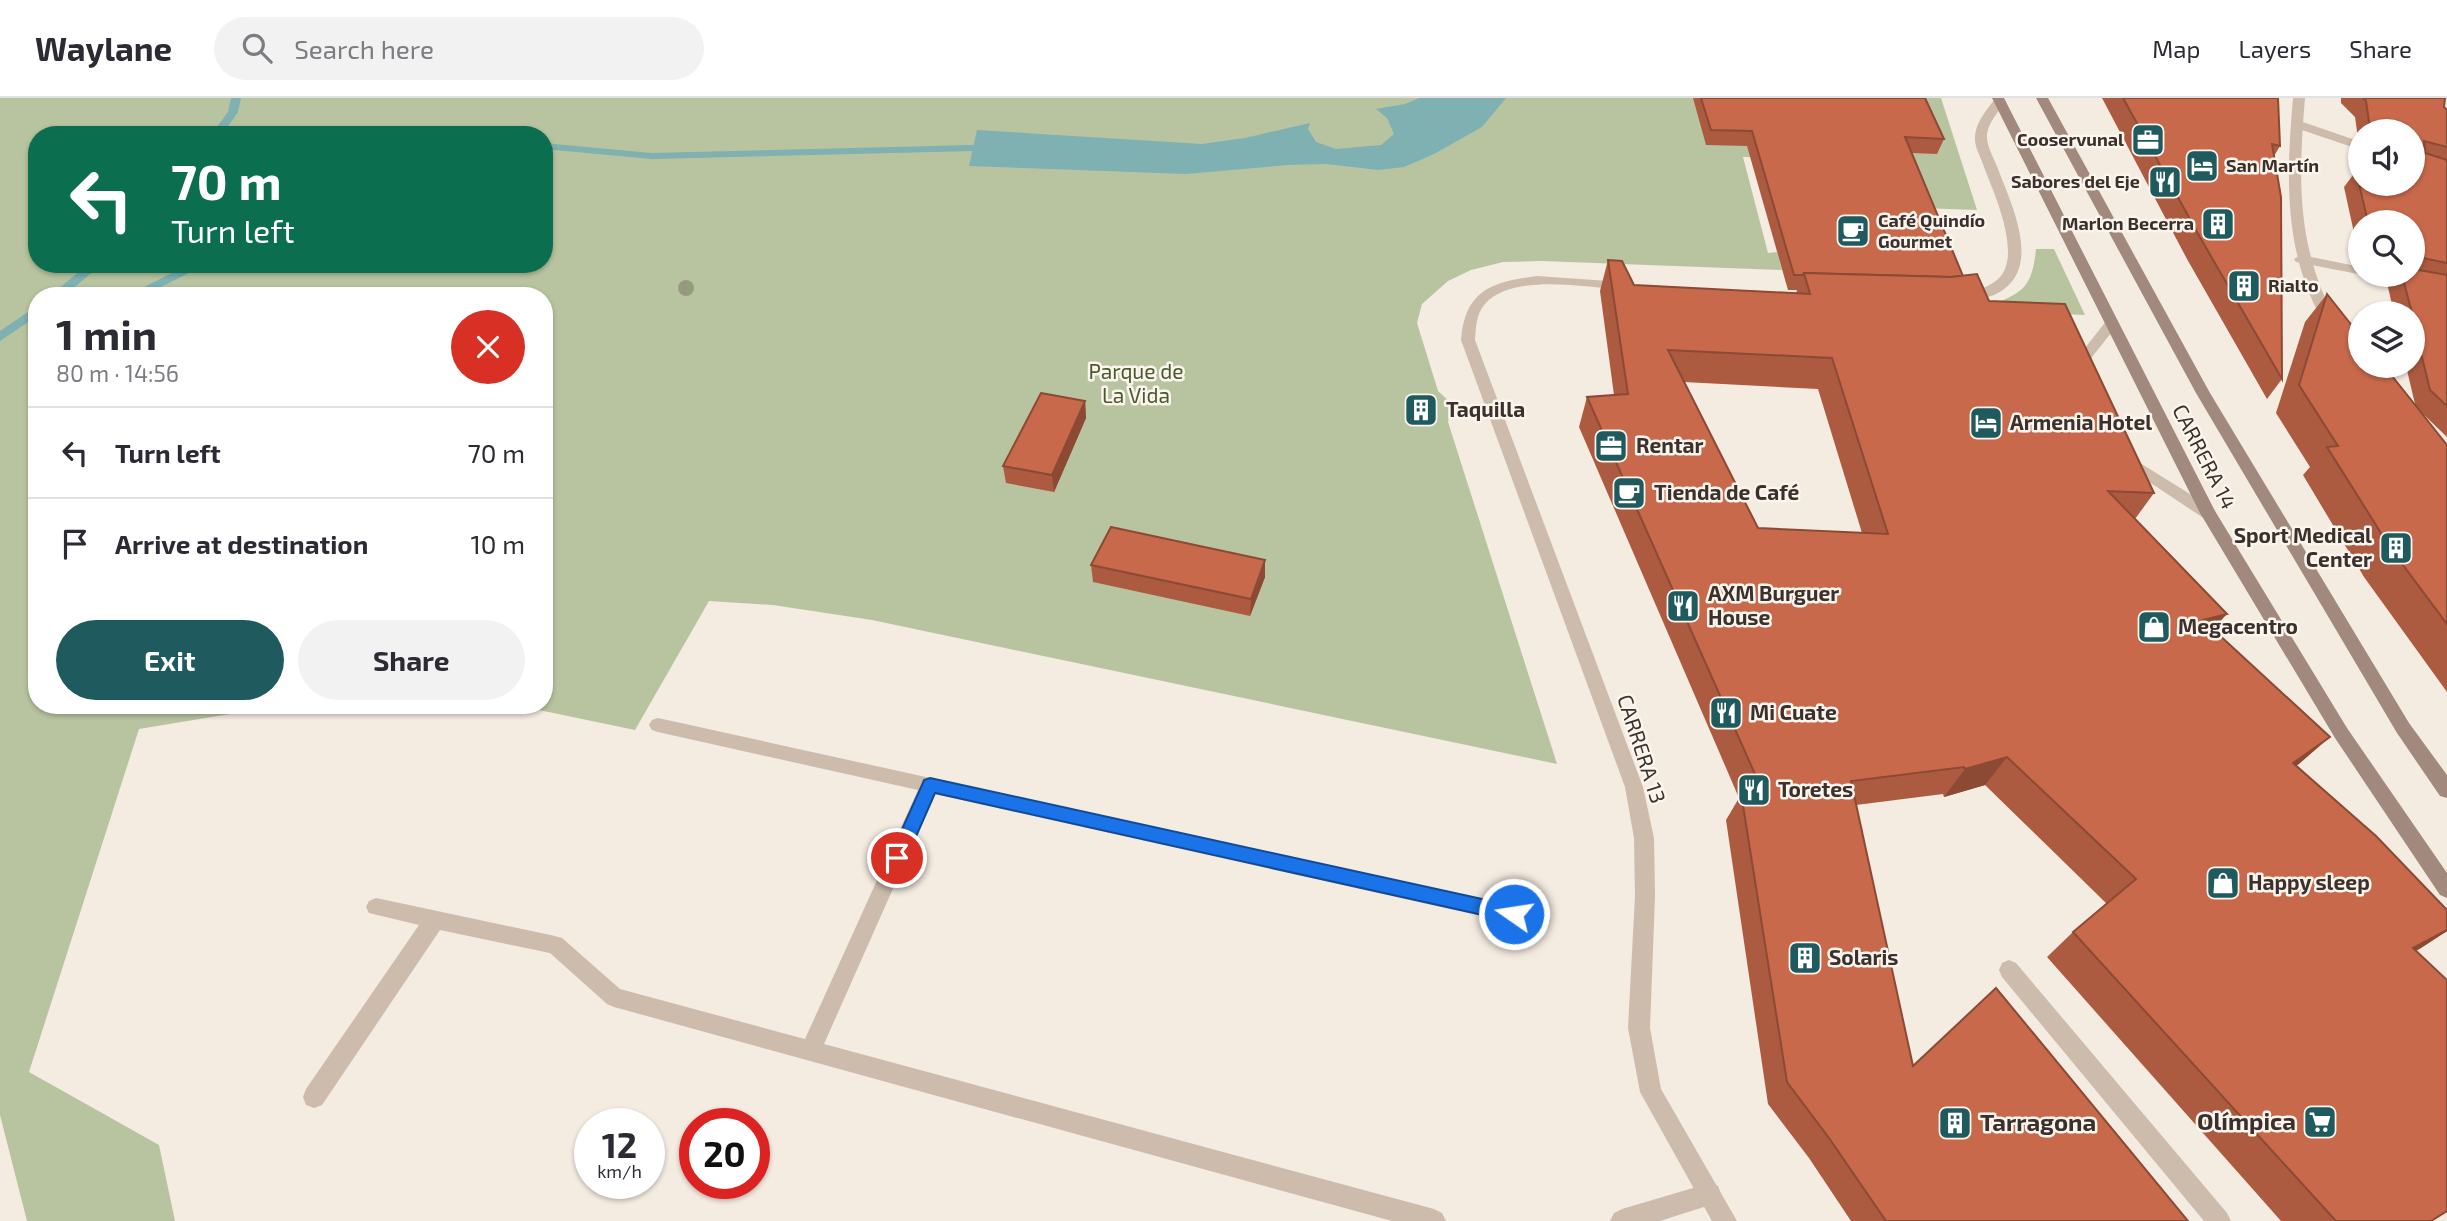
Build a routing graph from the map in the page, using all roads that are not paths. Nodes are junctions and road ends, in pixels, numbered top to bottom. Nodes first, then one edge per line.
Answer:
1 (2042, 98) edge
2 (2299, 98) edge
3 (1999, 99) edge
4 (2297, 124) junction
5 (2348, 142) edge
6 (2301, 259) junction
7 (2348, 268) edge
8 (2425, 284) edge
9 (1633, 287) edge
10 (2447, 288) edge
11 (1949, 299) edge
12 (2112, 323) junction
13 (2342, 340) edge
14 (2091, 388) edge
15 (2115, 452) edge
16 (2208, 513) junction
17 (658, 725) dead end
18 (930, 785) junction
19 (2447, 790) edge
20 (2447, 890) edge
21 (376, 907) dead end
22 (1540, 920) dead end
23 (434, 921) junction
24 (2009, 970) dead end
25 (810, 1052) junction
26 (314, 1097) dead end
27 (1710, 1194) junction
28 (1434, 1221) edge
29 (1622, 1221) edge
30 (1725, 1221) edge
31 (2219, 1221) edge

1 - 19 main road, CARRERA 14
2 - 4 street
3 - 11 street
3 - 12 main road, CARRERA 14
4 - 5 street
4 - 6 street
6 - 7 street
6 - 13 street
8 - 10 street
9 - 27 street, CARRERA 13
12 - 14 street
12 - 16 main road, CARRERA 14
15 - 16 street
16 - 20 main road, CARRERA 14
17 - 18 street
18 - 22 street
18 - 25 street
21 - 23 street
23 - 25 street
23 - 26 street
24 - 31 street
25 - 28 street
27 - 29 street
27 - 30 street, CARRERA 13

